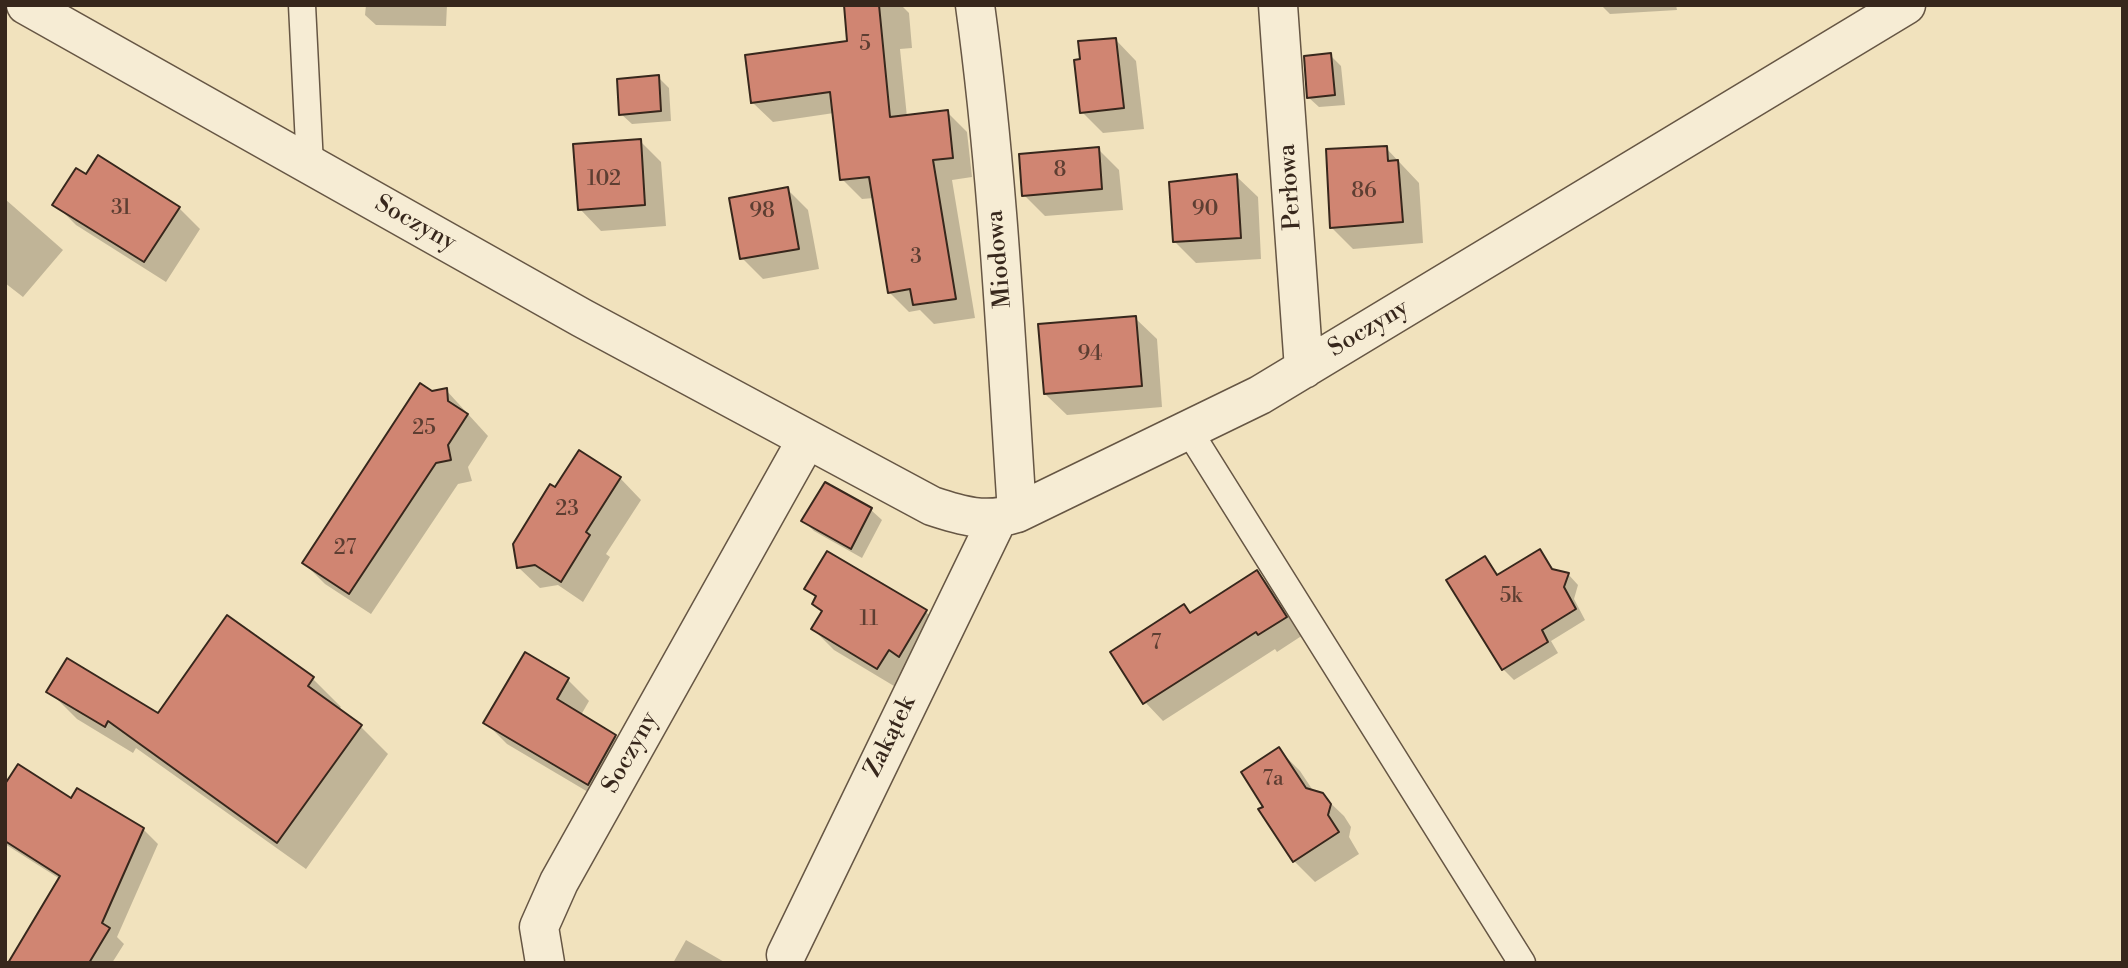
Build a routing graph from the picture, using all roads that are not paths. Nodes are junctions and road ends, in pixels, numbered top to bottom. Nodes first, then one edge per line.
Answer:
1 (26, 5) edge
2 (302, 5) edge
3 (975, 5) edge
4 (1278, 5) edge
5 (1906, 5) edge
6 (310, 165) junction
7 (1304, 369) junction
8 (1189, 431) junction
9 (807, 439) junction
10 (1007, 517) junction
11 (786, 955) dead end
12 (545, 963) edge
13 (1522, 963) edge

1 - 6 street, Soczyny
2 - 6 lane
3 - 10 street, Miodowa
4 - 7 street, Perłowa
5 - 7 street, Soczyny
6 - 9 street, Soczyny
7 - 8 street, Soczyny
8 - 10 street, Soczyny
8 - 13 lane
9 - 10 street, Soczyny
9 - 12 street, Soczyny
10 - 11 street, Zakątek

